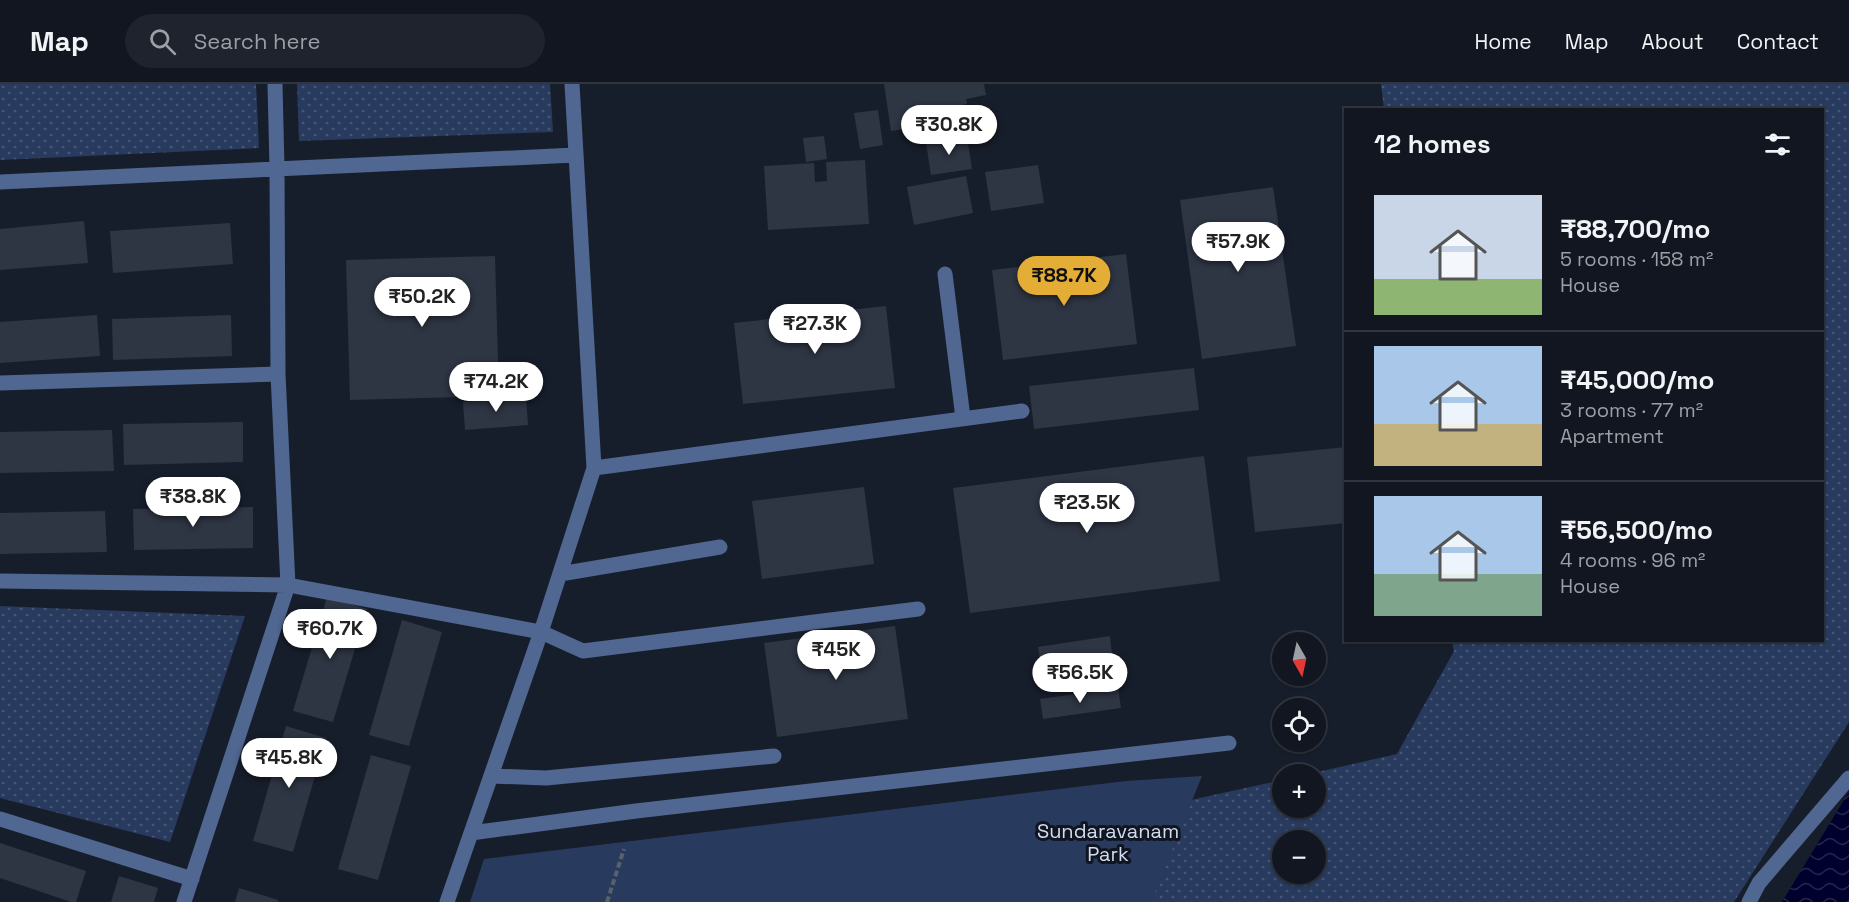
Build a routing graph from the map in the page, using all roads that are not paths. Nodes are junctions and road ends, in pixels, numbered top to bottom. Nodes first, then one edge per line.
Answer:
1 (275, 84) edge
2 (572, 84) edge
3 (575, 155) junction
4 (277, 168) junction
5 (0, 182) edge
6 (945, 274) dead end
7 (278, 374) junction
8 (0, 382) edge
9 (1022, 411) dead end
10 (963, 418) junction
11 (594, 468) junction
12 (720, 547) dead end
13 (560, 574) junction
14 (0, 580) edge
15 (288, 585) junction
16 (918, 609) dead end
17 (541, 632) junction
18 (1229, 743) dead end
19 (774, 756) dead end
20 (491, 776) junction
21 (1849, 778) edge
22 (0, 819) edge
23 (471, 832) junction
24 (192, 879) junction
25 (184, 902) edge
26 (447, 902) edge
27 (1749, 902) edge

1 - 4 street
2 - 3 street
3 - 4 street
3 - 11 street
4 - 5 street
4 - 7 street
6 - 10 street
7 - 8 street
7 - 15 street
9 - 10 street
10 - 11 street
11 - 13 street
12 - 13 street
13 - 17 street
14 - 15 street
15 - 17 street
15 - 24 street
16 - 17 street
17 - 20 street
18 - 23 street
19 - 20 street
20 - 23 street
21 - 27 street
22 - 24 street
23 - 26 street
24 - 25 street

